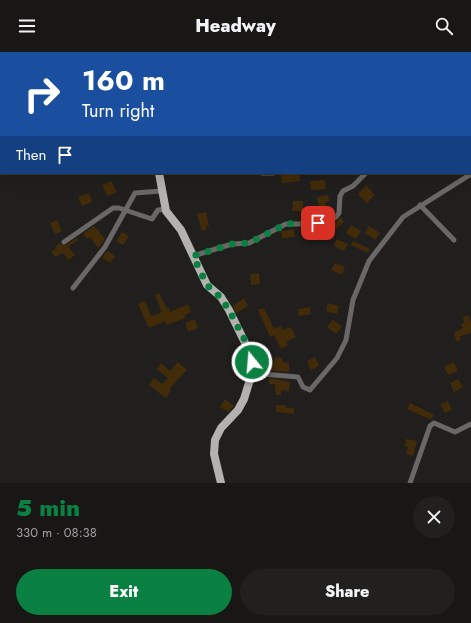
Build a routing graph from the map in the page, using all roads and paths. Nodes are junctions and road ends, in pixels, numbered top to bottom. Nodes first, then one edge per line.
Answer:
1 (159, 174) edge
2 (365, 174) edge
3 (471, 174) edge
4 (161, 191) junction
5 (420, 205) junction
6 (166, 209) junction
7 (126, 211) junction
8 (454, 240) dead end
9 (64, 242) dead end
10 (193, 256) junction
11 (73, 288) dead end
12 (252, 374) junction
13 (471, 424) edge
14 (221, 483) edge
15 (410, 483) edge

1 - 4 main road
2 - 10 street
3 - 5 street
4 - 6 main road
4 - 7 street
5 - 8 street
5 - 12 street
6 - 7 street
6 - 10 main road
7 - 9 street
7 - 11 street
10 - 12 main road
12 - 14 main road
13 - 15 street

